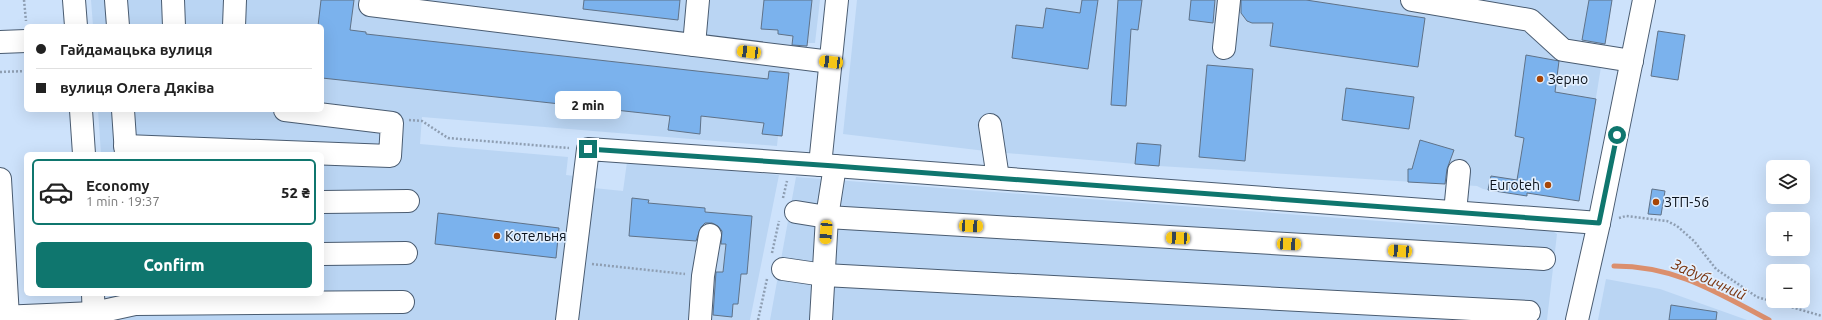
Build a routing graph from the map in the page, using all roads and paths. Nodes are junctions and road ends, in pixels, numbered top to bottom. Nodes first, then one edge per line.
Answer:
1 (24, 0) edge
2 (74, 0) edge
3 (116, 0) edge
4 (173, 0) edge
5 (235, 0) edge
6 (371, 0) edge
7 (698, 0) edge
8 (837, 0) edge
9 (1229, 0) edge
10 (1412, 0) edge
11 (1644, 0) edge
12 (26, 24) edge
13 (76, 24) edge
14 (118, 24) edge
15 (174, 24) edge
16 (234, 24) edge
17 (24, 32) edge
18 (0, 42) edge
19 (694, 45) junction
20 (1224, 48) dead end
21 (1632, 61) junction
22 (831, 62) junction
23 (24, 70) edge
24 (0, 72) edge
25 (81, 112) edge
26 (123, 112) edge
27 (300, 112) edge
28 (392, 124) junction
29 (990, 125) dead end
30 (588, 149) junction
31 (125, 150) edge
32 (84, 152) edge
33 (213, 152) edge
34 (324, 155) edge
35 (790, 163) junction
36 (827, 165) junction
37 (1459, 171) dead end
38 (998, 178) junction
39 (0, 179) edge
40 (408, 201) dead end
41 (324, 202) edge
42 (786, 209) junction
43 (1455, 212) junction
44 (828, 217) junction
45 (1599, 223) junction
46 (710, 235) dead end
47 (406, 253) dead end
48 (324, 254) edge
49 (1544, 259) dead end
50 (574, 262) junction
51 (774, 268) junction
52 (824, 275) junction
53 (703, 276) junction
54 (402, 302) dead end
55 (135, 306) edge
56 (94, 309) edge
57 (1529, 312) dead end
58 (1822, 316) edge
59 (12, 318) edge
60 (567, 320) edge
61 (572, 320) edge
62 (700, 320) edge
63 (758, 320) edge
64 (821, 320) edge
65 (1577, 320) edge

1 - 12 path
2 - 13 street
3 - 14 street
4 - 15 street
5 - 16 street
6 - 19 street
7 - 19 street
8 - 22 street
9 - 20 street
10 - 21 street
11 - 21 street
17 - 18 street
19 - 22 street
21 - 45 street
22 - 36 street
23 - 24 path
25 - 32 street
26 - 31 street
27 - 28 street
28 - 30 path
28 - 34 street
29 - 38 street
30 - 35 street
30 - 50 street
31 - 33 street
35 - 36 street
35 - 42 path
36 - 38 street
36 - 44 street
37 - 43 street
38 - 43 street
39 - 59 street
40 - 41 street
42 - 44 street
42 - 51 path
43 - 45 street
44 - 49 street
44 - 52 street
45 - 58 path
45 - 65 street
46 - 53 street
47 - 48 street
50 - 53 path
50 - 60 street
51 - 52 street
51 - 63 path
52 - 57 street
52 - 64 street
53 - 62 street
54 - 55 street
55 - 56 street
56 - 59 street
60 - 61 street

